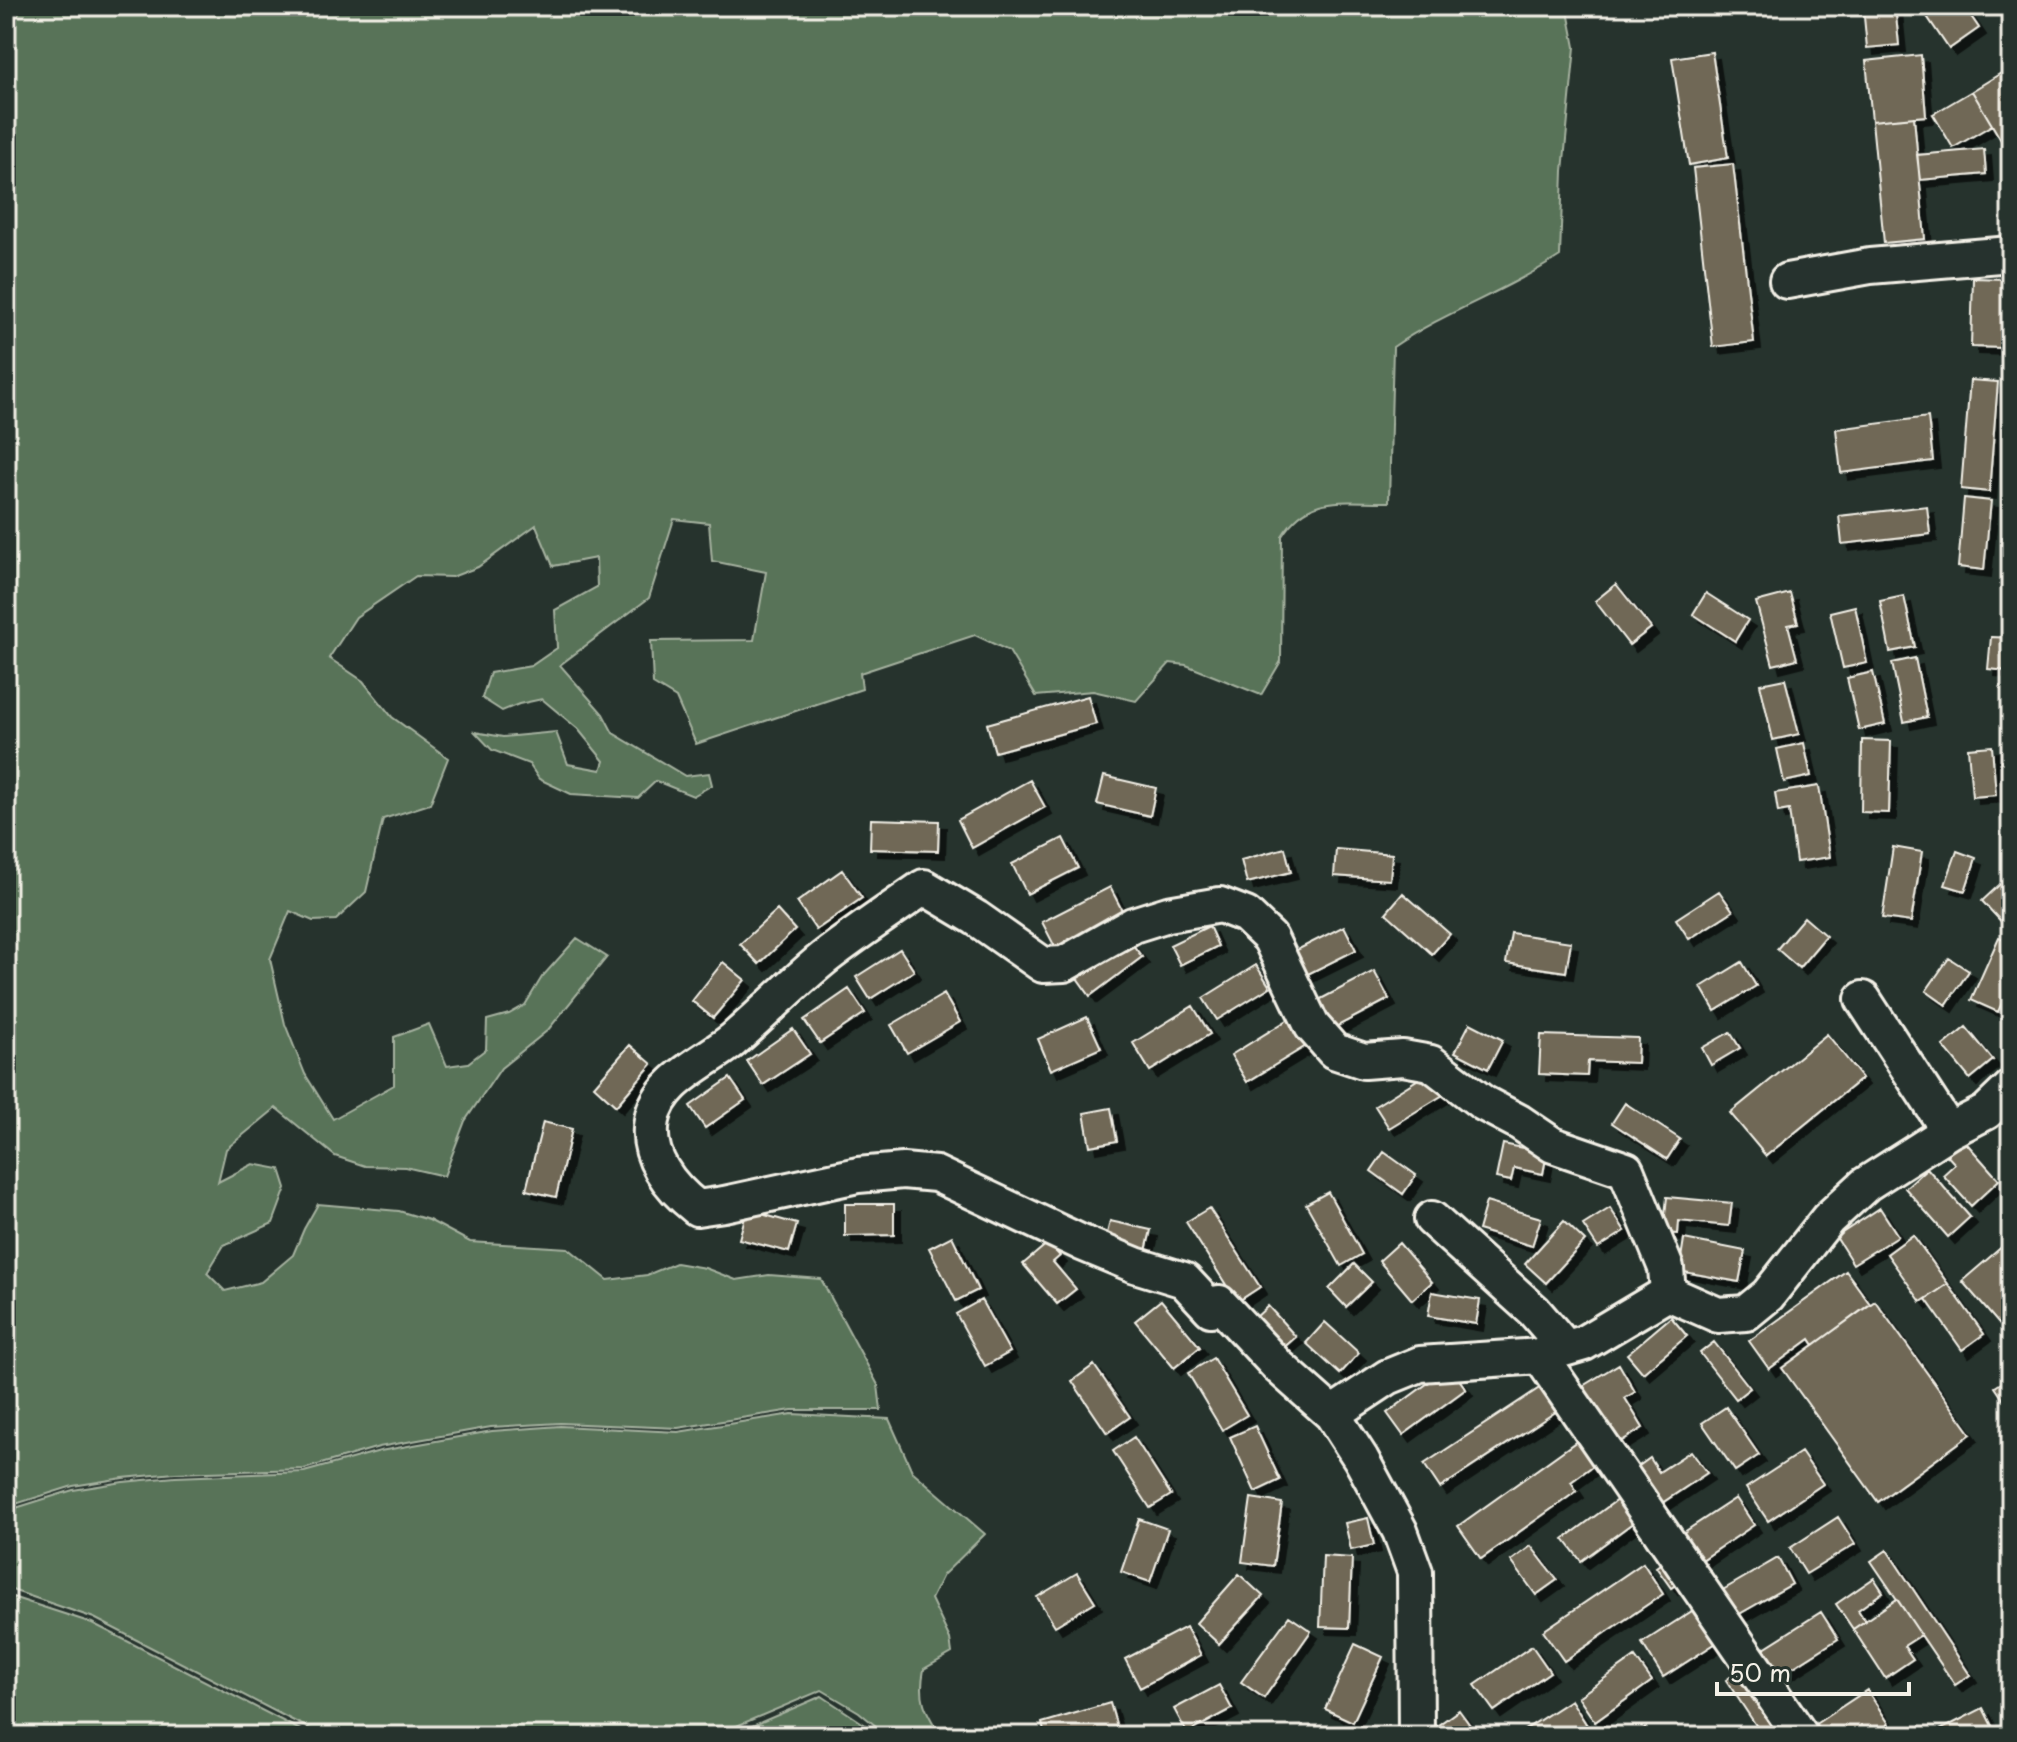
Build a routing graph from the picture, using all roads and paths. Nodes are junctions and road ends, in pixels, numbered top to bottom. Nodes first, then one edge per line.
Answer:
1 (2011, 254) edge
2 (1787, 281) dead end
3 (1863, 999) dead end
4 (2011, 1088) edge
5 (1949, 1131) junction
6 (1432, 1219) dead end
7 (1668, 1293) junction
8 (1552, 1351) junction
9 (1332, 1414) junction
10 (1416, 1736) edge
11 (1801, 1736) edge

1 - 2 street
3 - 5 street
4 - 5 street
5 - 7 street
6 - 8 street
7 - 8 street
7 - 9 street
8 - 9 street
8 - 11 street
9 - 10 street

